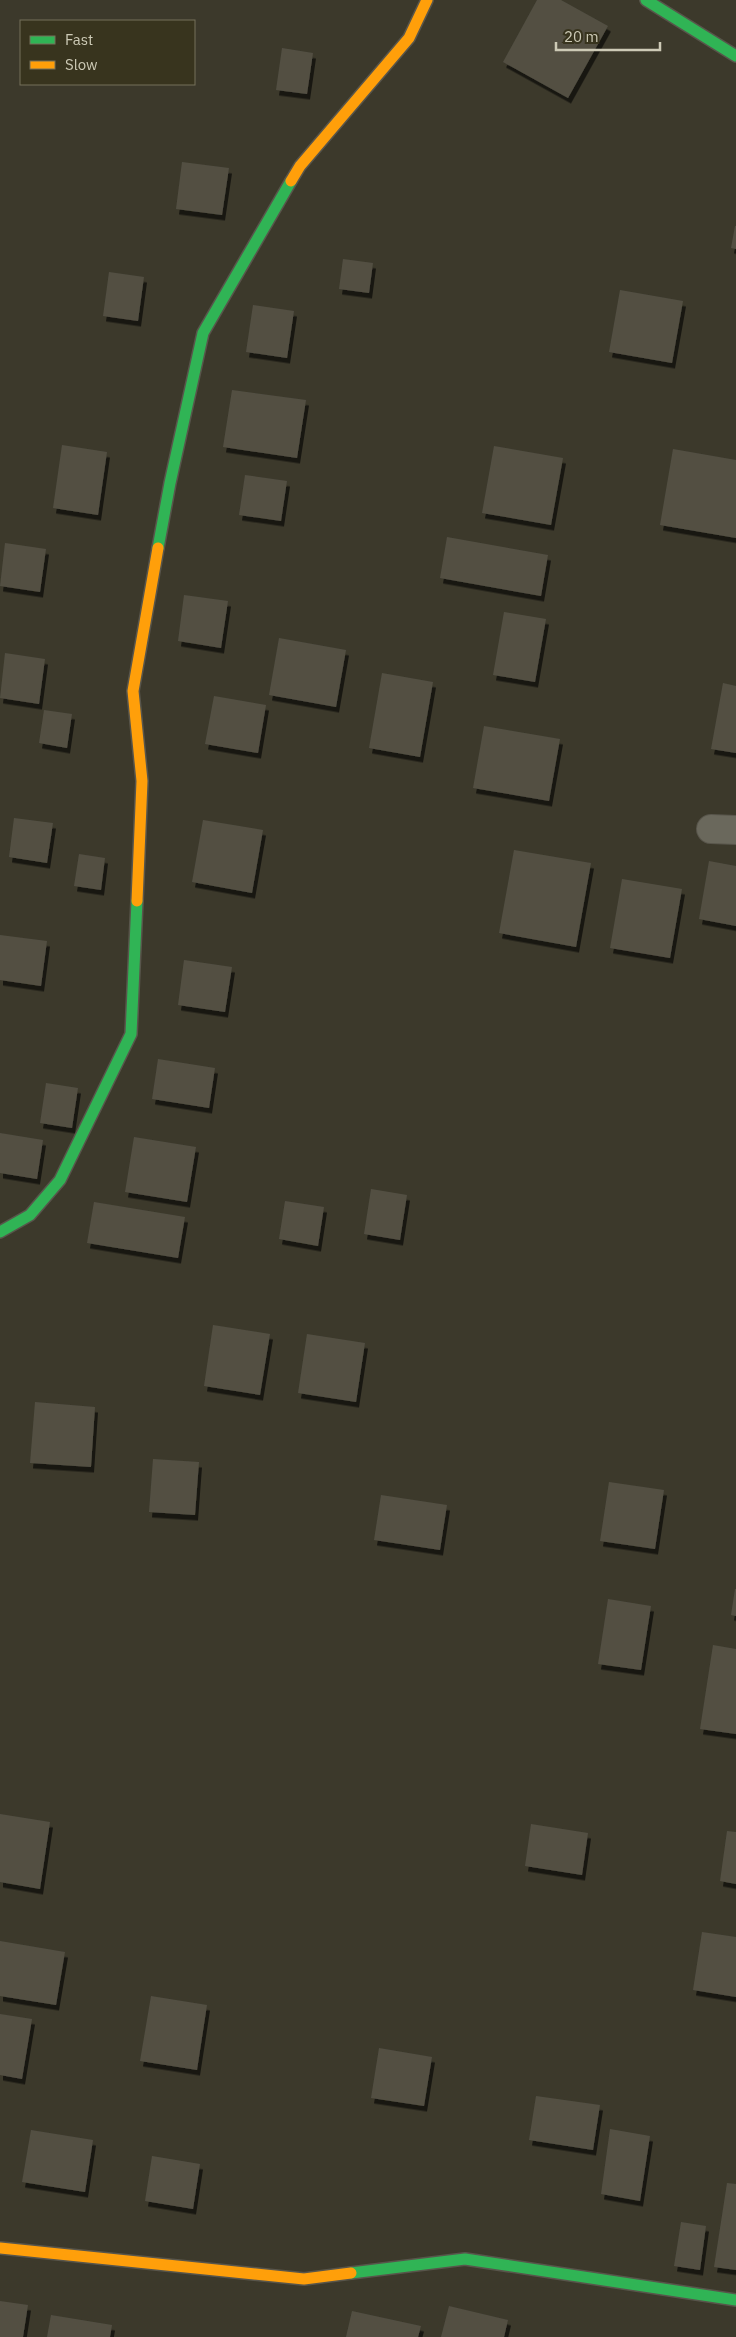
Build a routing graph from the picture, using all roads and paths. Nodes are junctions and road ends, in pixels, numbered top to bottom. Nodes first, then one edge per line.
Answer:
1 (427, 0) edge
2 (646, 0) edge
3 (736, 56) edge
4 (0, 1232) edge
5 (0, 2248) edge
6 (736, 2300) edge

1 - 4 street
2 - 3 street
5 - 6 street

